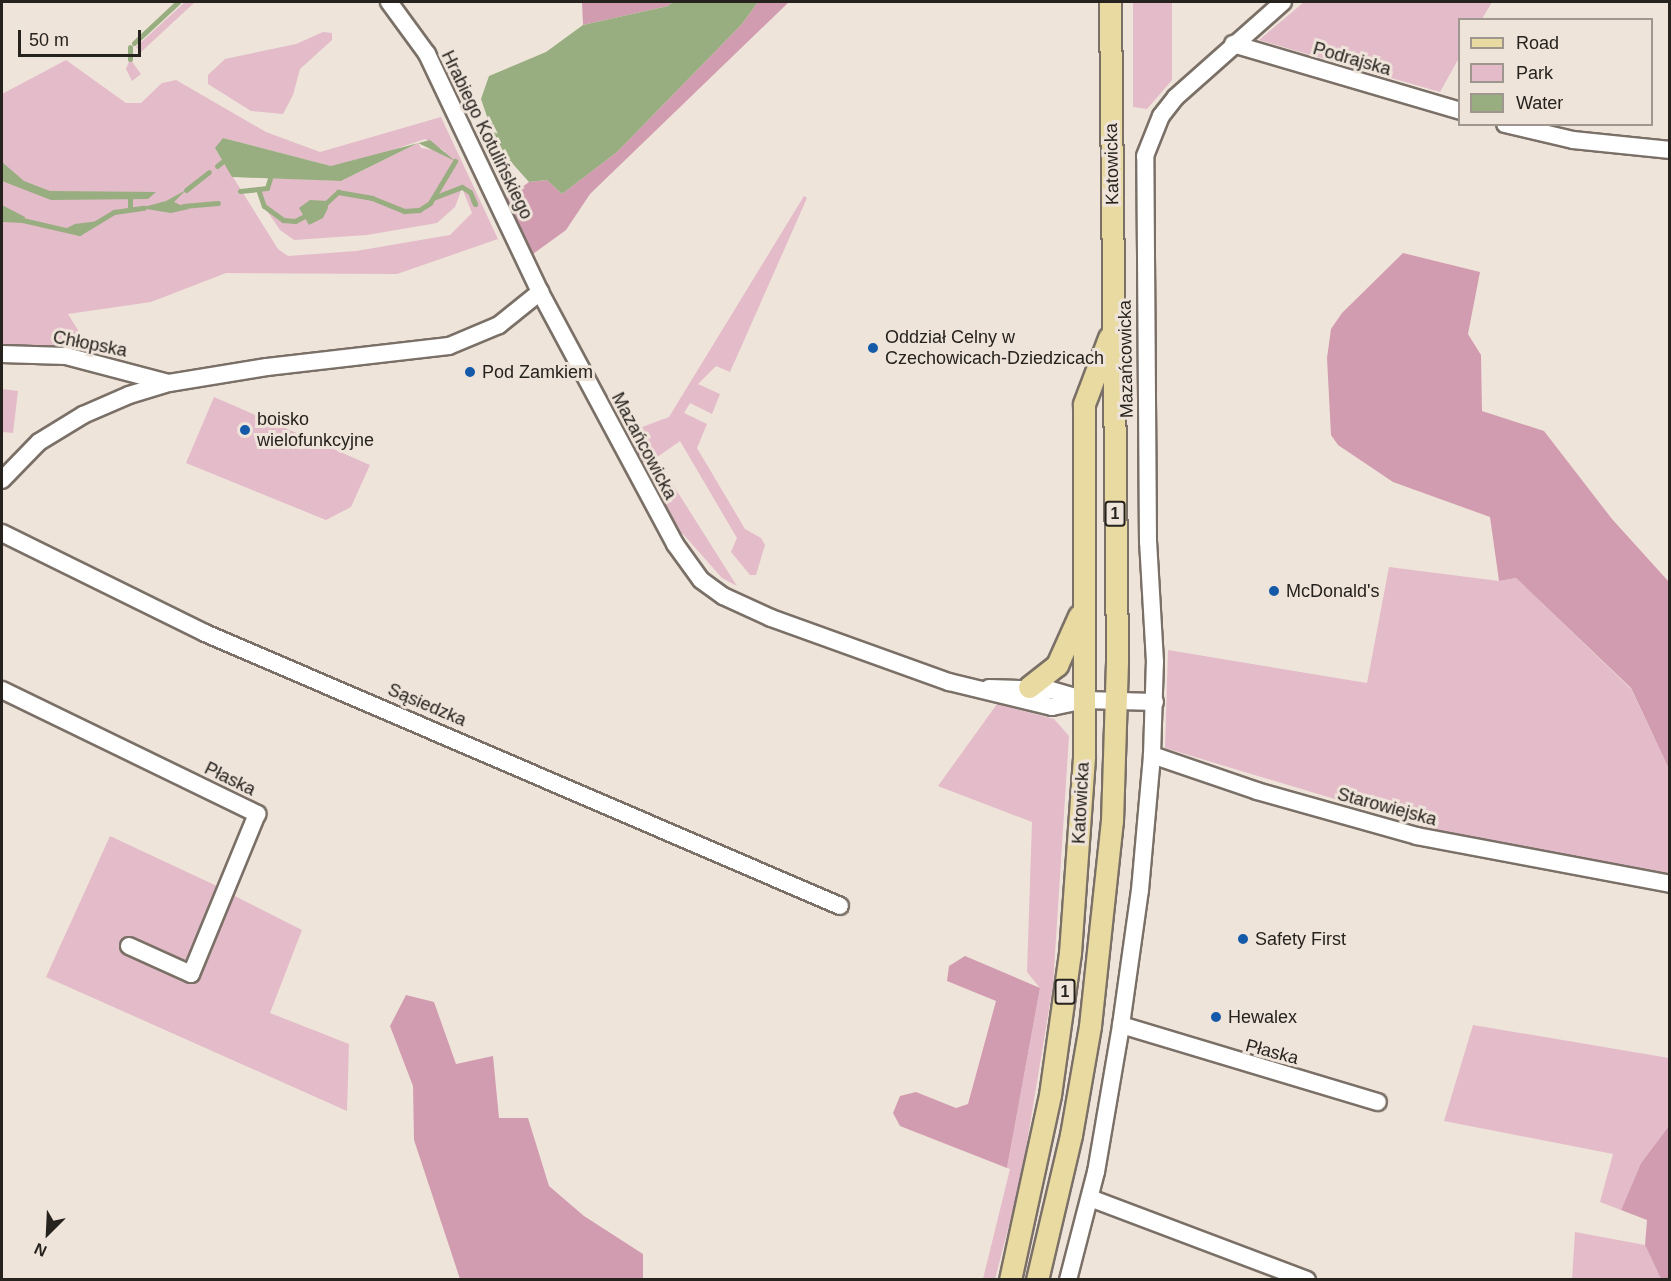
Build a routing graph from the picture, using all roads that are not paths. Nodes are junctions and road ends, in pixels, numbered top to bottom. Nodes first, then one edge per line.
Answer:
1 (389, 2) edge
2 (1110, 2) edge
3 (1282, 2) edge
4 (1233, 44) junction
5 (1458, 110) edge
6 (1514, 126) edge
7 (1670, 150) edge
8 (540, 292) junction
9 (1114, 326) junction
10 (2, 354) edge
11 (169, 383) junction
12 (2, 480) edge
13 (2, 533) edge
14 (1084, 605) junction
15 (1029, 687) junction
16 (976, 688) junction
17 (2, 690) edge
18 (1085, 700) junction
19 (1116, 701) junction
20 (1155, 702) junction
21 (1152, 755) junction
22 (1670, 884) edge
23 (840, 906) dead end
24 (129, 946) dead end
25 (1121, 1025) junction
26 (1378, 1102) dead end
27 (1090, 1198) junction
28 (1010, 1280) edge
29 (1037, 1280) edge
30 (1068, 1280) edge
31 (1307, 1280) edge

1 - 8 street, Hrabiego Kotulińskiego
2 - 9 main road, Katowicka / 1
3 - 4 street, Mazańcowicka
4 - 5 street, Podrajska
4 - 20 street, Mazańcowicka
6 - 7 street
8 - 11 street
8 - 16 street, Mazańcowicka
9 - 14 main road, Katowicka / 1
9 - 19 main road, Katowicka / 1
10 - 11 street, Chłopska
11 - 12 street
13 - 23 street, Sąsiedzka
14 - 15 main road
14 - 18 main road, Katowicka / 1
15 - 16 street, Mazańcowicka
15 - 18 street, Mazańcowicka
16 - 18 street, Mazańcowicka
17 - 24 street, Płaska
18 - 19 street, Mazańcowicka
18 - 28 main road, Katowicka / 1
19 - 20 street, Mazańcowicka
19 - 29 main road, Katowicka / 1
20 - 21 street
21 - 22 street, Starowiejska
21 - 25 street
25 - 26 street, Płaska
25 - 27 street
27 - 30 street
27 - 31 street

